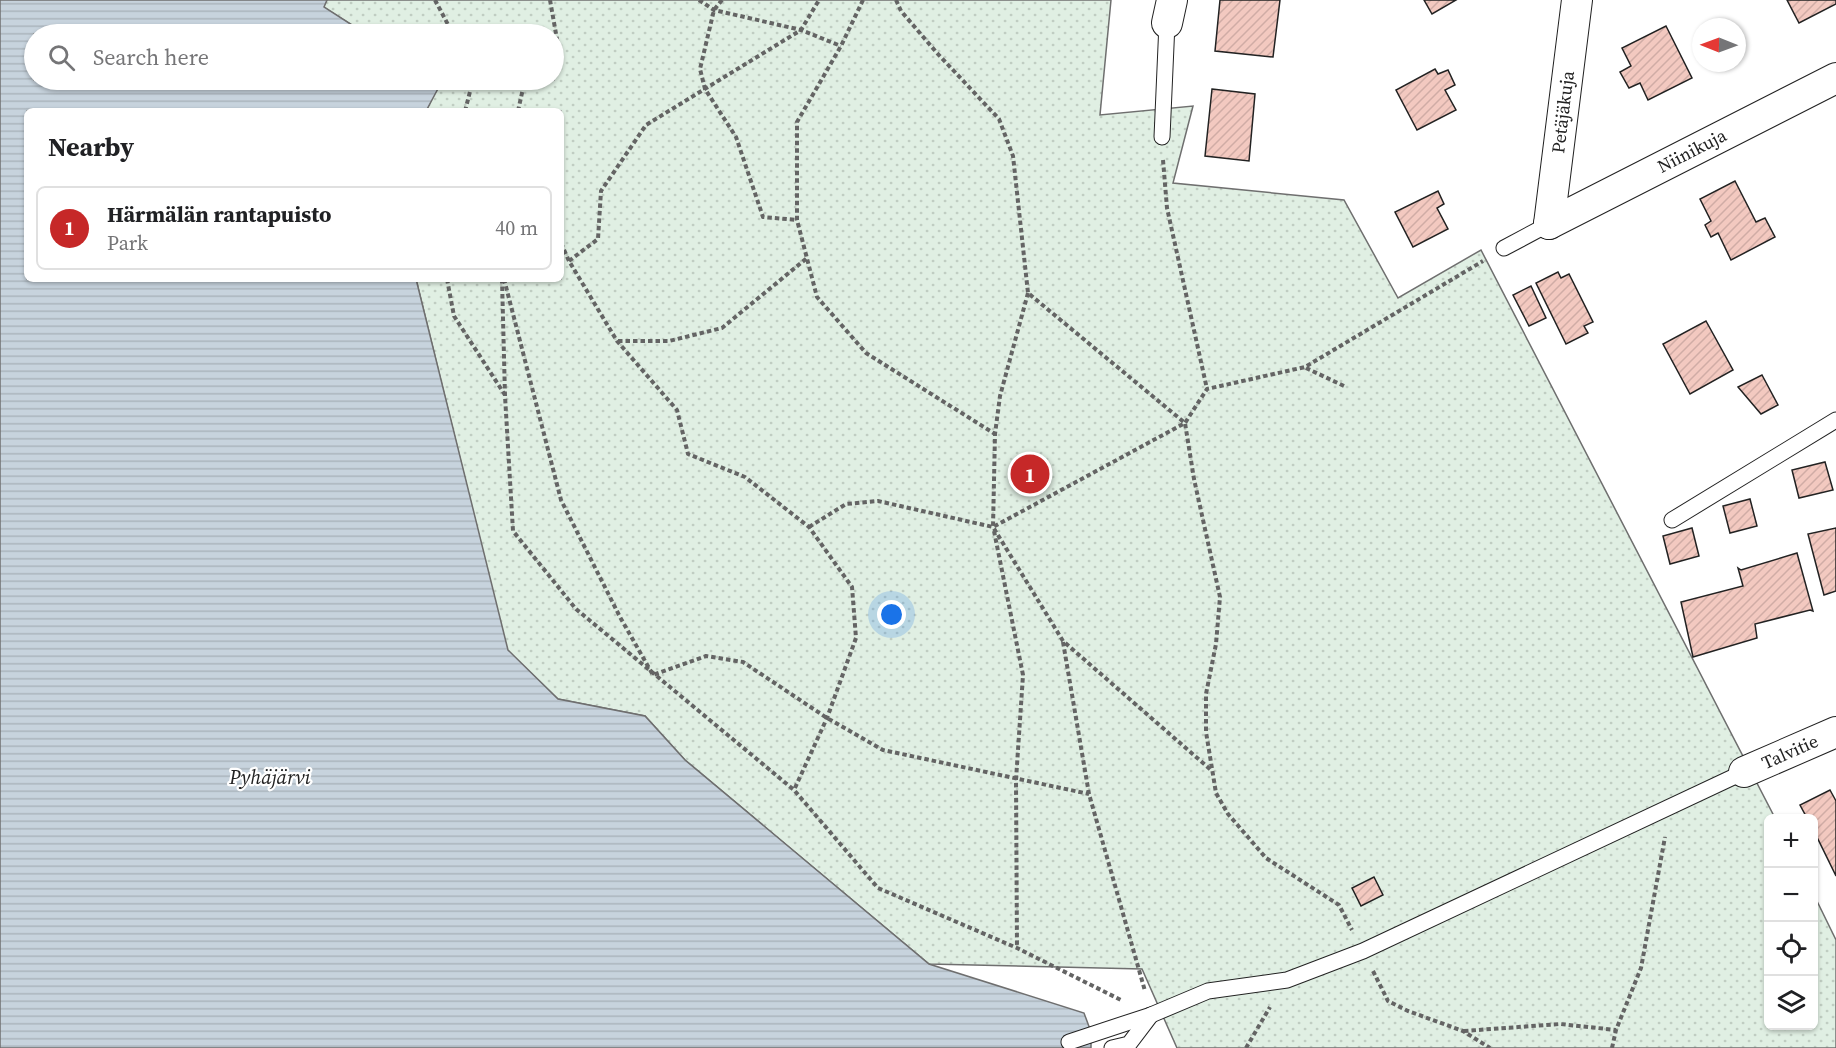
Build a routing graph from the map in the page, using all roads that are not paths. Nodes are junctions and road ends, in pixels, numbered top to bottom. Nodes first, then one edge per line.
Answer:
1 (1577, 0) edge
2 (1170, 12) edge
3 (1836, 78) edge
4 (1162, 137) road end
5 (1549, 224) junction
6 (1504, 248) road end
7 (1836, 420) edge
8 (1672, 520) dead end
9 (1836, 732) edge
10 (1744, 772) joint
11 (1151, 1015) junction
12 (1069, 1042) dead end
13 (1112, 1048) edge

1 - 5 street, Petäjäkuja
2 - 4 lane
3 - 5 street, Niinikuja
5 - 6 lane
7 - 8 lane
9 - 10 street, Talvitie
10 - 11 lane
11 - 12 lane
11 - 13 lane

